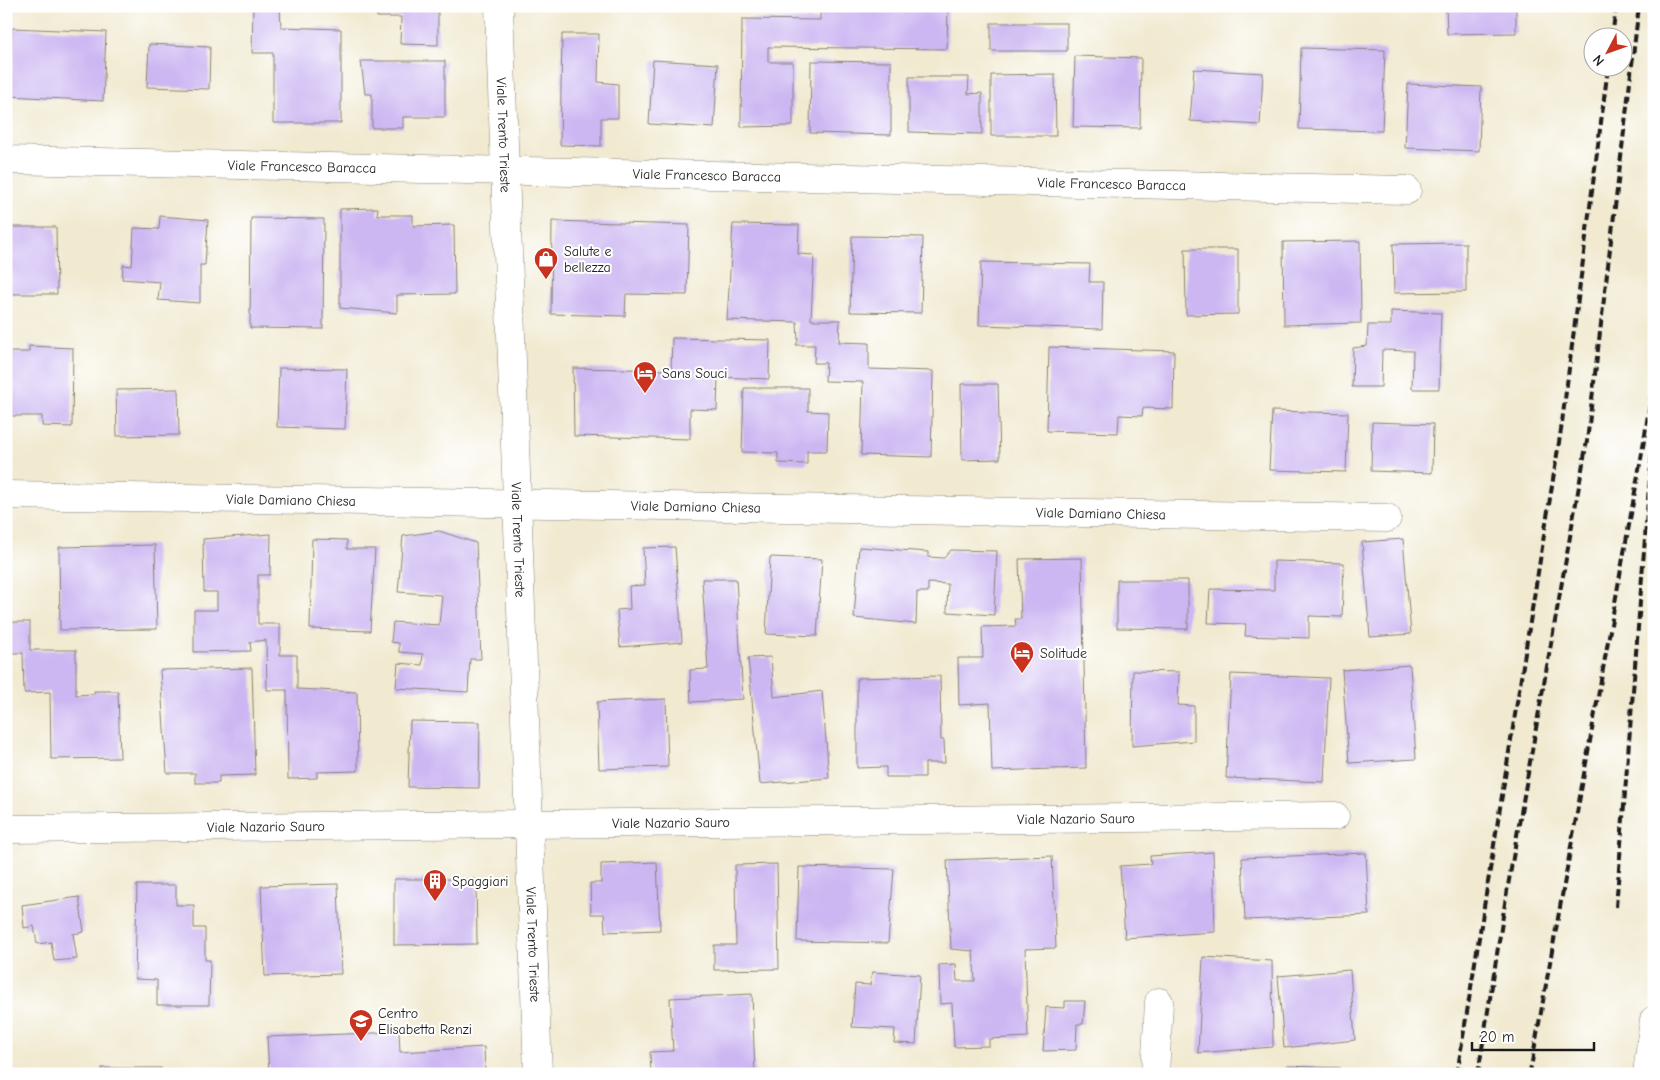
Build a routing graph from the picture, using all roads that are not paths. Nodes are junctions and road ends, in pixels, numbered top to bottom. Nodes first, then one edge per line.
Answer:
1 (499, 6) edge
2 (6, 160) edge
3 (505, 170) junction
4 (1407, 190) dead end
5 (6, 495) edge
6 (518, 503) junction
7 (1386, 518) dead end
8 (1335, 816) dead end
9 (529, 824) junction
10 (6, 829) edge
11 (1159, 1002) dead end
12 (1653, 1035) edge
13 (538, 1074) edge
14 (1155, 1074) edge
15 (1647, 1074) edge

1 - 3 street, Viale Trento Trieste
2 - 3 street, Viale Francesco Baracca
3 - 4 street, Viale Francesco Baracca
3 - 6 street, Viale Trento Trieste
5 - 6 street, Viale Damiano Chiesa
6 - 7 street, Viale Damiano Chiesa
6 - 9 street, Viale Trento Trieste
8 - 9 street, Viale Nazario Sauro
9 - 10 street, Viale Nazario Sauro
9 - 13 street, Viale Trento Trieste
11 - 14 street
12 - 15 street

